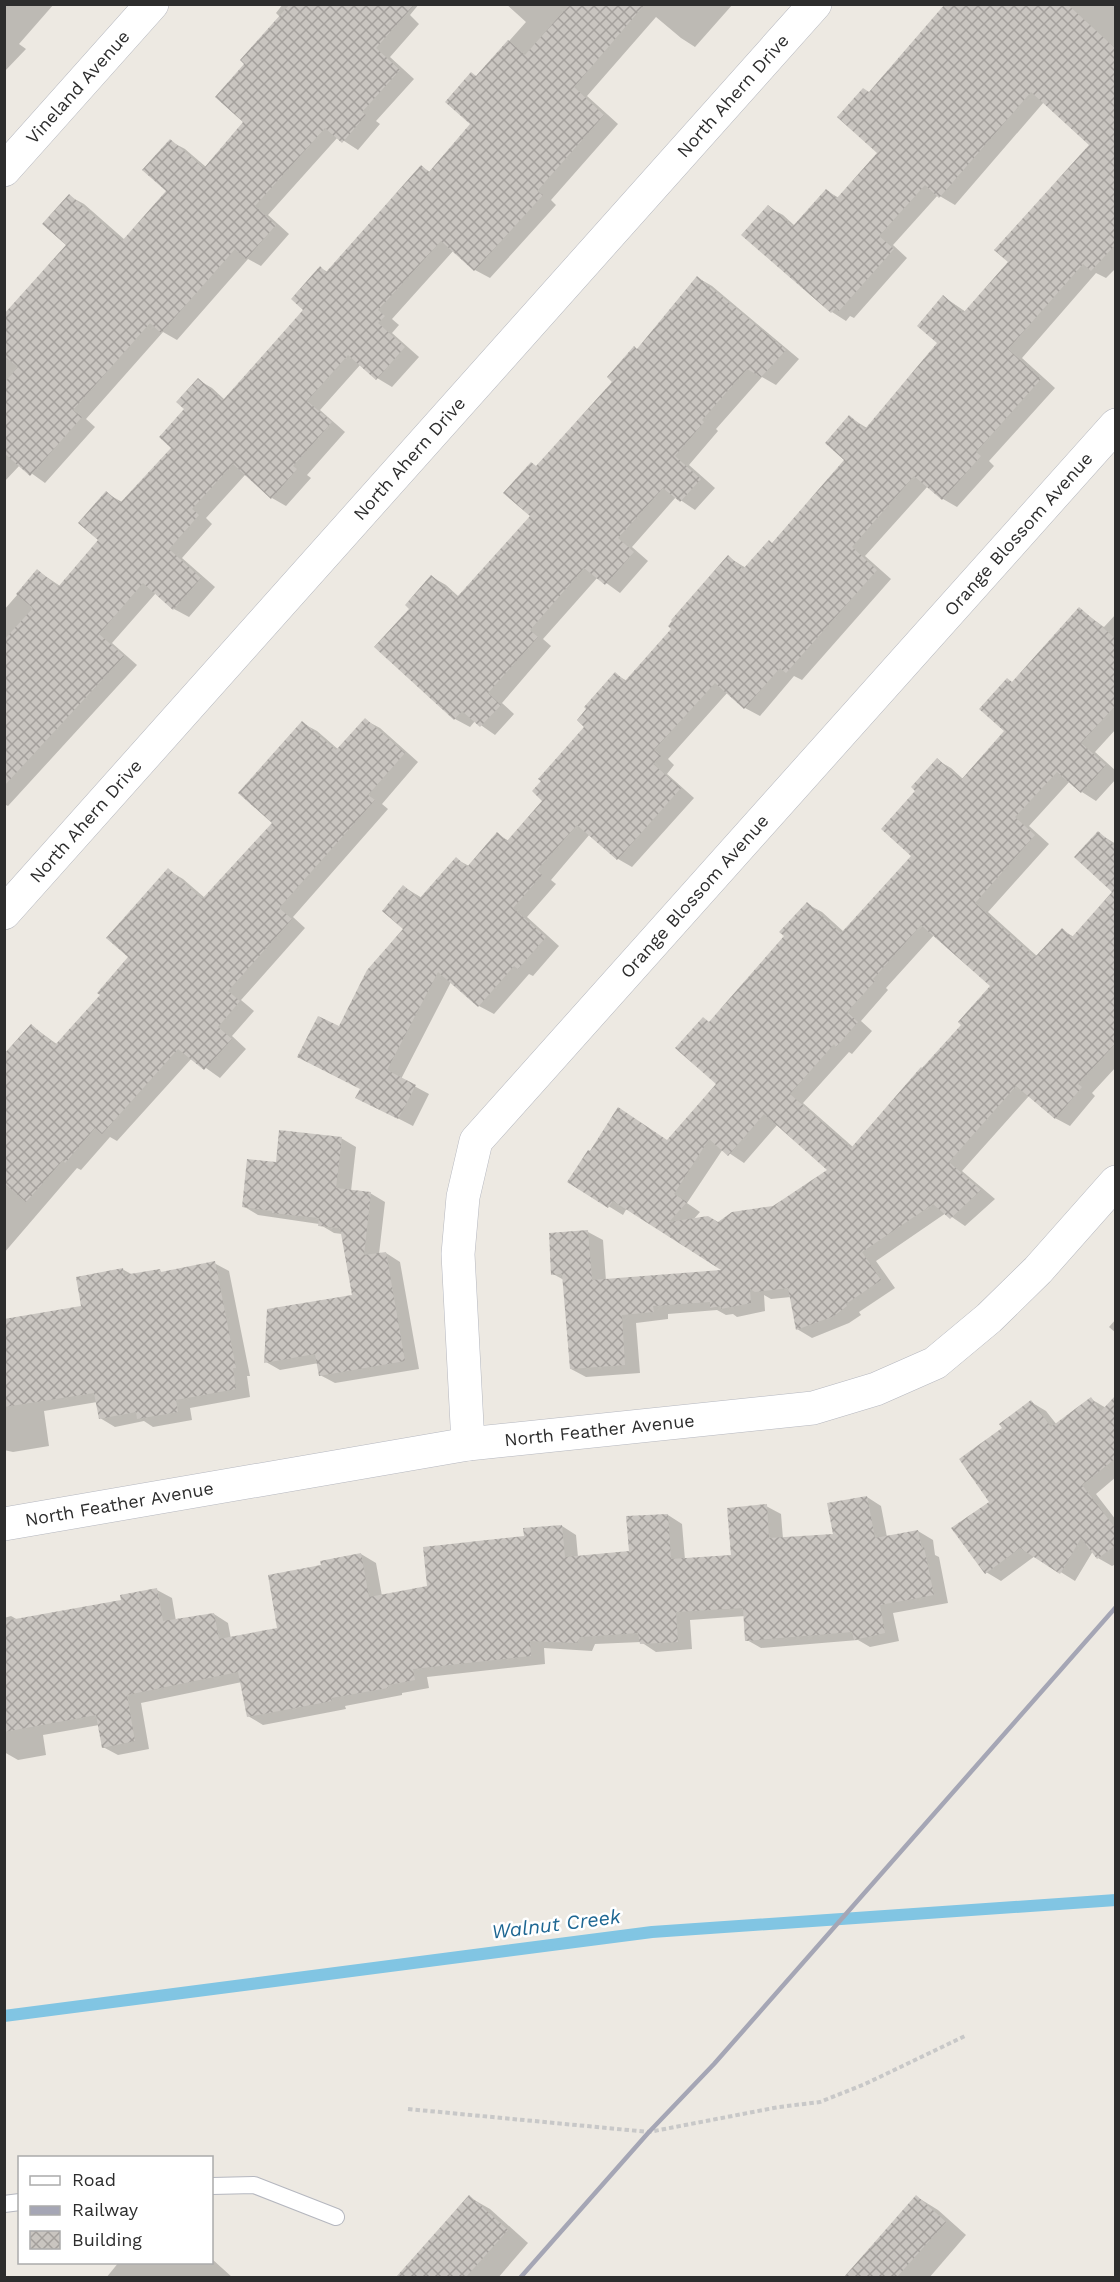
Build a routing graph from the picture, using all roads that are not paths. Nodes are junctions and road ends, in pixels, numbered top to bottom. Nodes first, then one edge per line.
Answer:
1 (152, 4) edge
2 (815, 4) edge
3 (4, 170) edge
4 (1116, 425) edge
5 (4, 913) edge
6 (1116, 1182) edge
7 (468, 1444) junction
8 (4, 1524) edge
9 (213, 2186) edge
10 (336, 2217) dead end

1 - 3 street, Vineland Avenue
2 - 5 street, North Ahern Drive
4 - 7 street, Orange Blossom Avenue
6 - 7 street, North Feather Avenue
7 - 8 street, North Feather Avenue
9 - 10 lane

